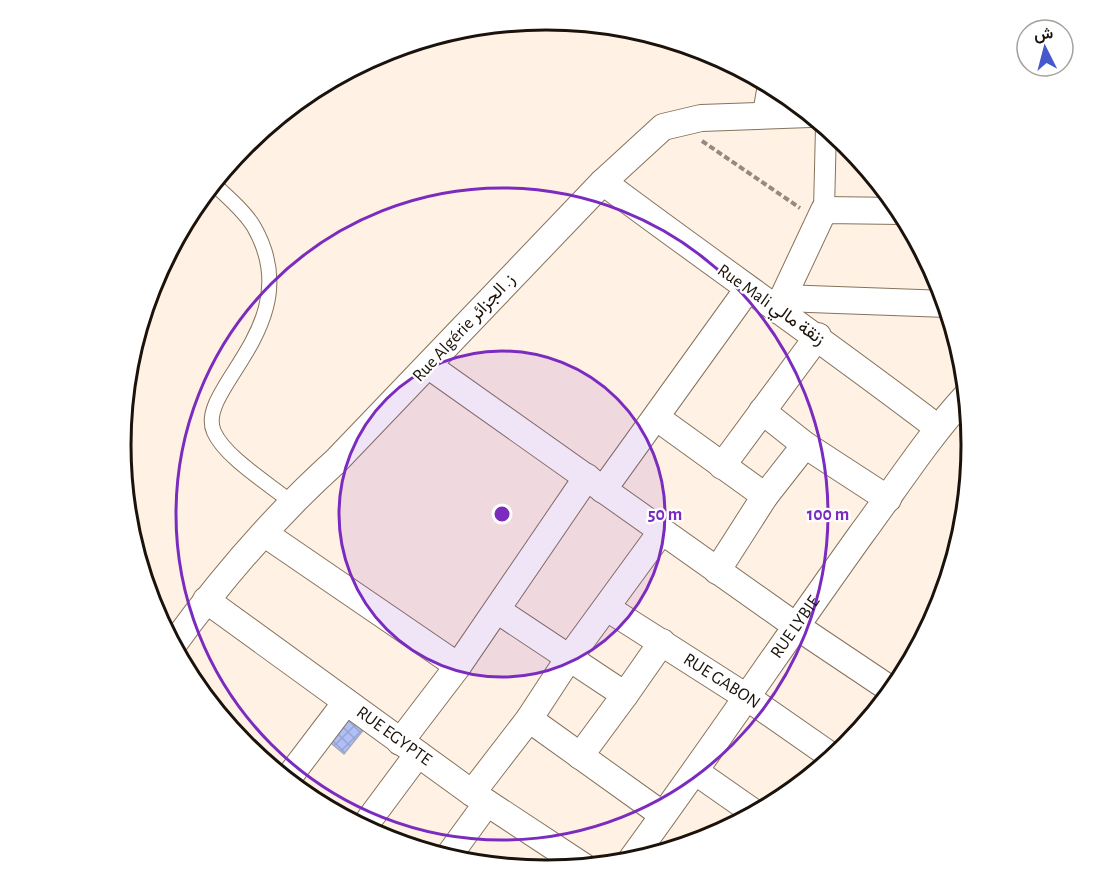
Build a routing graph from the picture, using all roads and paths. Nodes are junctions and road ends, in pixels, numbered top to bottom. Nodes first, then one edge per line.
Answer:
1 (769, 95) edge
2 (766, 114) junction
3 (796, 114) edge
4 (676, 122) junction
5 (826, 139) edge
6 (603, 182) junction
7 (220, 190) edge
8 (825, 210) junction
9 (889, 211) edge
10 (747, 290) junction
11 (779, 304) junction
12 (937, 304) edge
13 (818, 336) junction
14 (429, 366) junction
15 (960, 407) edge
16 (762, 411) junction
17 (657, 418) junction
18 (951, 421) edge
19 (805, 445) junction
20 (722, 466) junction
21 (595, 483) junction
22 (765, 496) junction
23 (888, 499) junction
24 (291, 502) junction
25 (661, 532) junction
26 (265, 534) junction
27 (717, 571) junction
28 (206, 600) junction
29 (607, 608) junction
30 (497, 610) junction
31 (796, 626) junction
32 (179, 637) edge
33 (662, 642) junction
34 (569, 658) junction
35 (458, 666) junction
36 (885, 686) edge
37 (625, 695) junction
38 (748, 698) junction
39 (346, 702) junction
40 (529, 719) junction
41 (409, 748) junction
42 (826, 752) edge
43 (580, 756) junction
44 (696, 772) junction
45 (291, 773) edge
46 (479, 798) junction
47 (748, 808) edge
48 (663, 815) junction
49 (368, 820) edge
50 (451, 850) edge
51 (637, 851) edge
52 (574, 860) edge

1 - 2 street
2 - 3 street, Rue Algérie ز. الجزائر
2 - 4 street, Rue Algérie ز. الجزائر
4 - 6 street, Rue Algérie ز. الجزائر
4 - 8 path
5 - 8 street
6 - 10 street, Rue Mali زنقة مالي
6 - 14 street, Rue Algérie ز. الجزائر
7 - 24 lane
8 - 9 street
8 - 11 street
10 - 11 street, Rue Mali زنقة مالي
10 - 17 street
11 - 12 street
11 - 13 street, Rue Mali زنقة مالي
13 - 16 street
13 - 18 street, Rue Mali زنقة مالي
14 - 21 street
14 - 24 street, Rue Algérie ز. الجزائر
15 - 18 street, RUE LYBIE
16 - 19 street
16 - 20 street
17 - 20 street
17 - 21 street
18 - 23 street, RUE LYBIE
19 - 22 street
19 - 23 street
20 - 22 street
21 - 25 street
21 - 30 street
22 - 27 street
23 - 31 street, RUE LYBIE
24 - 26 street, Rue Algérie ز. الجزائر
25 - 27 street
25 - 29 street
26 - 28 street, Rue Algérie ز. الجزائر
26 - 35 street
27 - 31 street
28 - 32 street, Rue Algérie ز. الجزائر
28 - 39 street, RUE EGYPTE
29 - 33 street, RUE GABON
29 - 34 street
30 - 34 street
30 - 35 street
31 - 36 street
31 - 38 street, RUE LYBIE
33 - 37 street
33 - 38 street, RUE GABON
34 - 37 street
34 - 40 street
35 - 41 street
37 - 43 street
38 - 42 street, RUE GABON
38 - 44 street, RUE LYBIE
39 - 41 street, RUE EGYPTE
39 - 45 street
40 - 43 street
40 - 46 street
41 - 46 street, RUE EGYPTE
41 - 49 street
43 - 48 street
44 - 47 street
44 - 48 street, RUE LYBIE
46 - 50 street
46 - 52 street, RUE EGYPTE
48 - 51 street, RUE LYBIE

